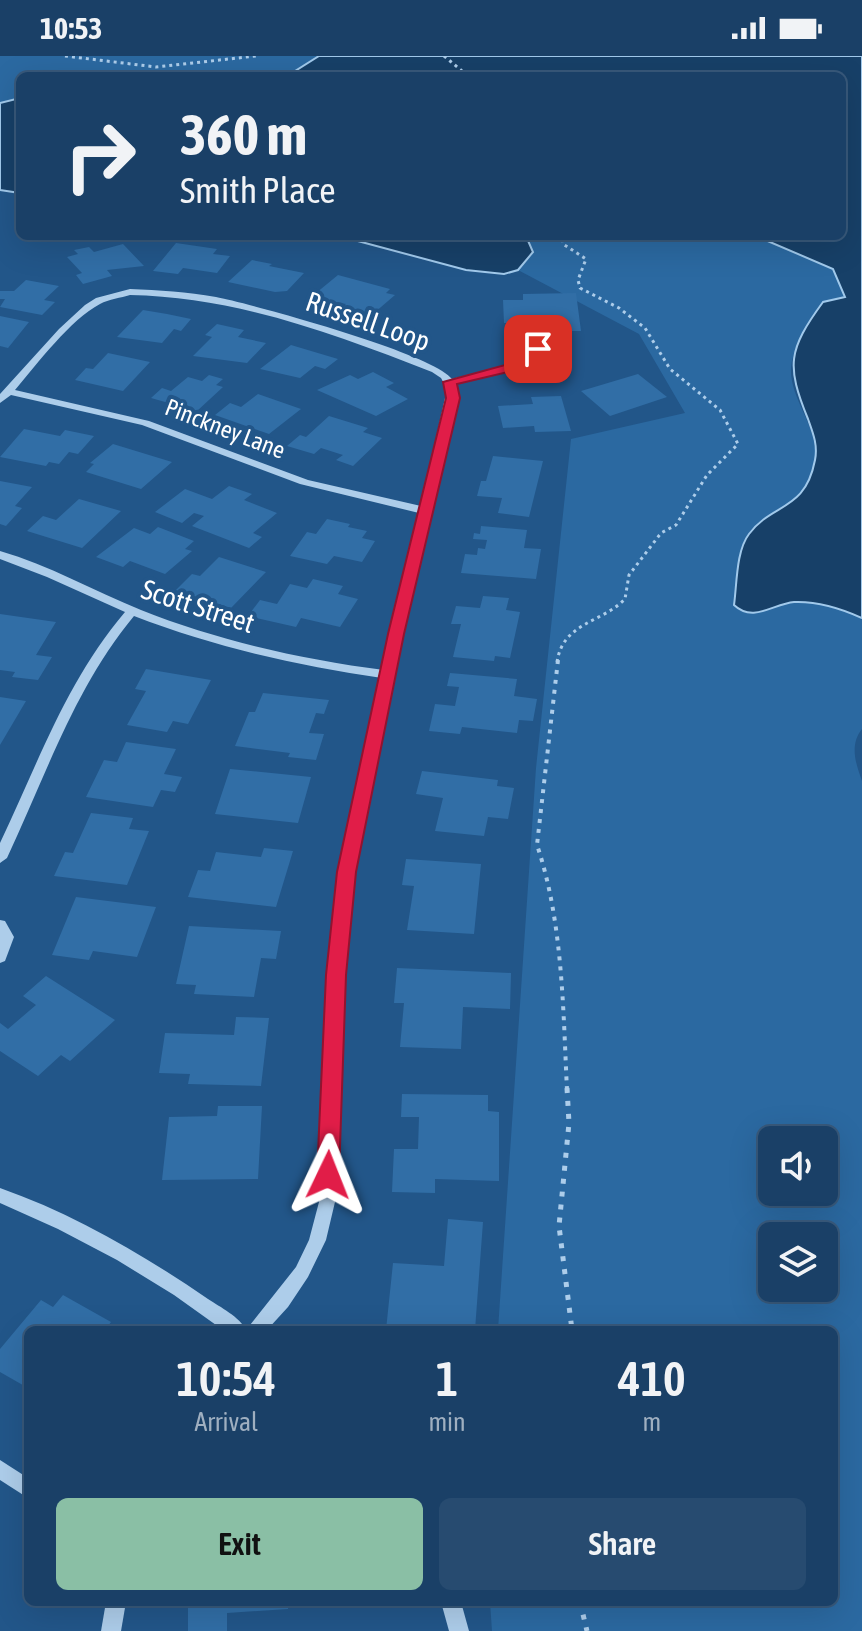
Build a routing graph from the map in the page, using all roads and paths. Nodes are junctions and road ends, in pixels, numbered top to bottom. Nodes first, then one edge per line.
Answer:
1 (65, 56) edge
2 (256, 56) edge
3 (444, 56) edge
4 (463, 72) edge
5 (562, 240) edge
6 (516, 366) junction
7 (450, 382) junction
8 (4, 396) edge
9 (426, 511) junction
10 (0, 555) edge
11 (132, 611) junction
12 (388, 675) junction
13 (0, 858) edge
14 (0, 925) edge
15 (0, 957) edge
16 (0, 1195) edge
17 (232, 1326) edge
18 (259, 1326) edge
19 (572, 1326) edge
20 (0, 1469) edge
21 (24, 1486) edge
22 (115, 1606) edge
23 (452, 1606) edge
24 (581, 1606) edge
25 (111, 1631) edge
26 (459, 1631) edge
27 (587, 1631) edge

1 - 2 path
3 - 4 path
5 - 19 path
6 - 6 street
6 - 7 street
7 - 8 street, Russell Loop
7 - 9 street, Russell Loop
8 - 9 street, Pinckney Lane
9 - 12 street, Russell Loop
10 - 11 street, Scott Street
11 - 12 street, Scott Street
11 - 13 street
12 - 18 street, Russell Loop
14 - 15 street
16 - 17 street
20 - 21 street
22 - 25 street
23 - 26 street
24 - 27 path

